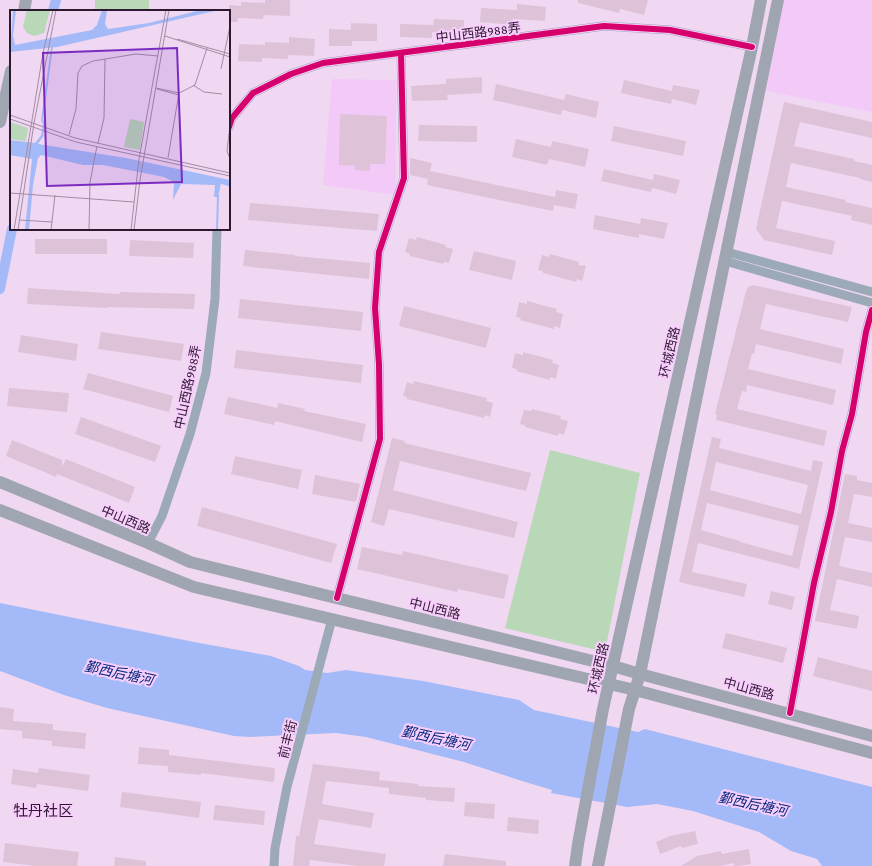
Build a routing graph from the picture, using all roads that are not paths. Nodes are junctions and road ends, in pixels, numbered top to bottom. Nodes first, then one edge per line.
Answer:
1 (761, 0) edge
2 (778, 0) edge
3 (752, 47) junction
4 (401, 53) junction
5 (10, 76) edge
6 (0, 122) edge
7 (230, 123) edge
8 (217, 230) edge
9 (726, 256) junction
10 (872, 292) edge
11 (872, 303) edge
12 (872, 310) edge
13 (5, 484) edge
14 (4, 512) edge
15 (148, 543) junction
16 (337, 598) junction
17 (332, 619) junction
18 (613, 666) junction
19 (640, 674) junction
20 (609, 684) junction
21 (635, 690) junction
22 (790, 714) junction
23 (872, 736) edge
24 (872, 753) edge
25 (274, 866) edge
26 (575, 866) edge
27 (598, 866) edge

1 - 3 main road, 环城西路
2 - 9 main road
3 - 4 street, 中山西路988弄
3 - 18 main road, 环城西路
4 - 7 street, 中山西路988弄
4 - 16 street
5 - 6 main road
8 - 15 street, 中山西路988弄
9 - 10 street
9 - 11 street
9 - 19 main road
12 - 22 street
13 - 15 main road, 中山西路
14 - 17 main road
15 - 16 main road, 中山西路
16 - 18 main road, 中山西路
17 - 20 main road
17 - 25 street, 前丰街
18 - 19 main road, 中山西路
18 - 20 main road, 环城西路
19 - 21 main road
19 - 22 main road, 中山西路
20 - 21 main road
20 - 26 main road, 环城西路
21 - 24 main road
21 - 27 main road
22 - 23 main road, 中山西路

